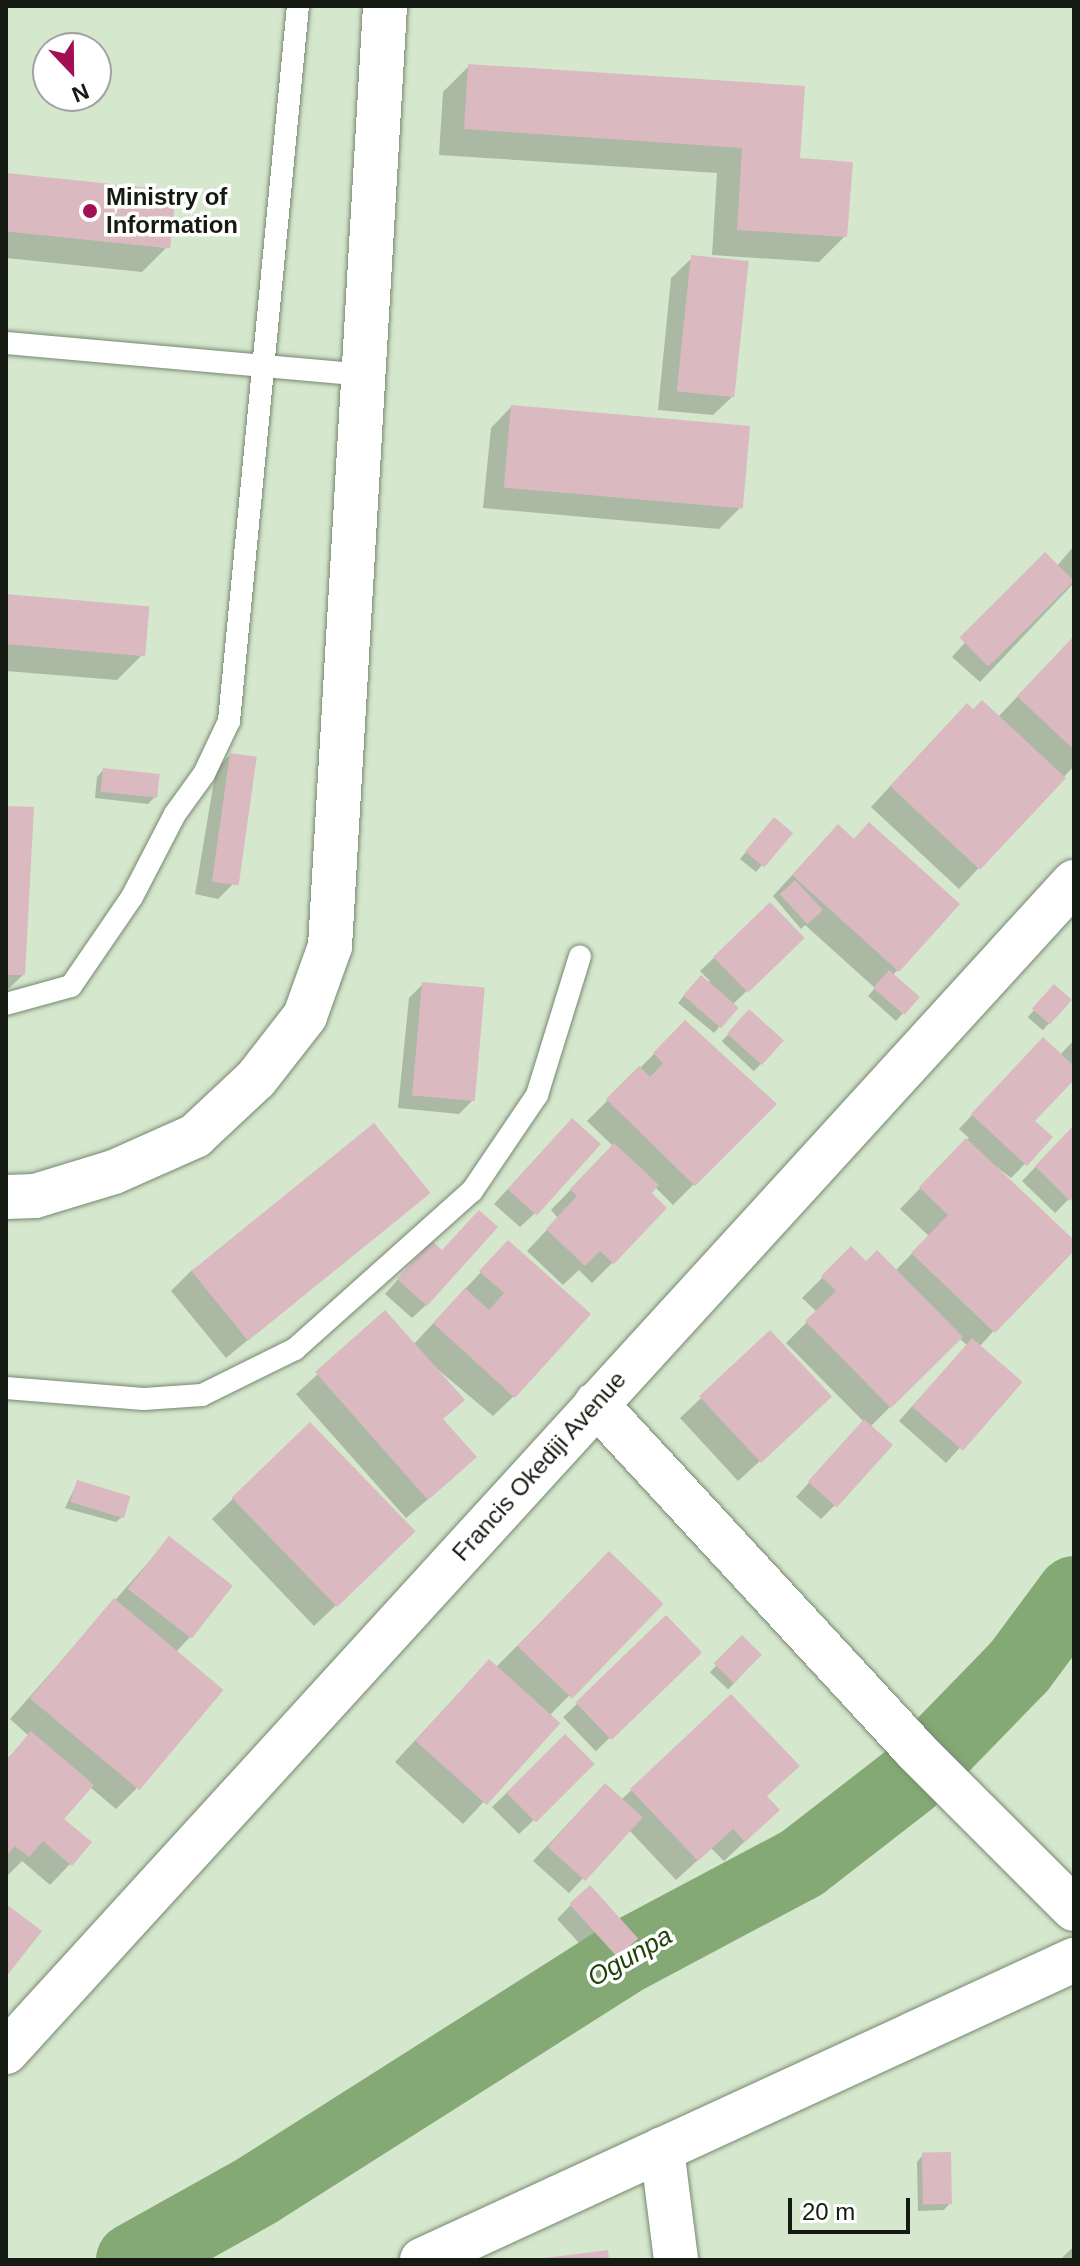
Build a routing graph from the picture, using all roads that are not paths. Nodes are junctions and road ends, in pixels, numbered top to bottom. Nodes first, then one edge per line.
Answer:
1 (298, 6) edge
2 (385, 6) edge
3 (6, 343) edge
4 (265, 365) junction
5 (363, 375) junction
6 (1074, 882) edge
7 (580, 956) dead end
8 (6, 1004) edge
9 (6, 1197) edge
10 (6, 1388) edge
11 (596, 1404) junction
12 (1074, 1909) edge
13 (1074, 1960) edge
14 (6, 2052) edge
15 (662, 2149) junction
16 (422, 2260) edge
17 (676, 2260) edge

1 - 4 lane
2 - 5 street
3 - 4 lane
4 - 5 lane
4 - 8 lane
5 - 9 street
6 - 11 street, Francis Okediji Avenue
7 - 10 lane
11 - 12 street
11 - 14 street, Francis Okediji Avenue
13 - 15 street
15 - 16 street
15 - 17 street

